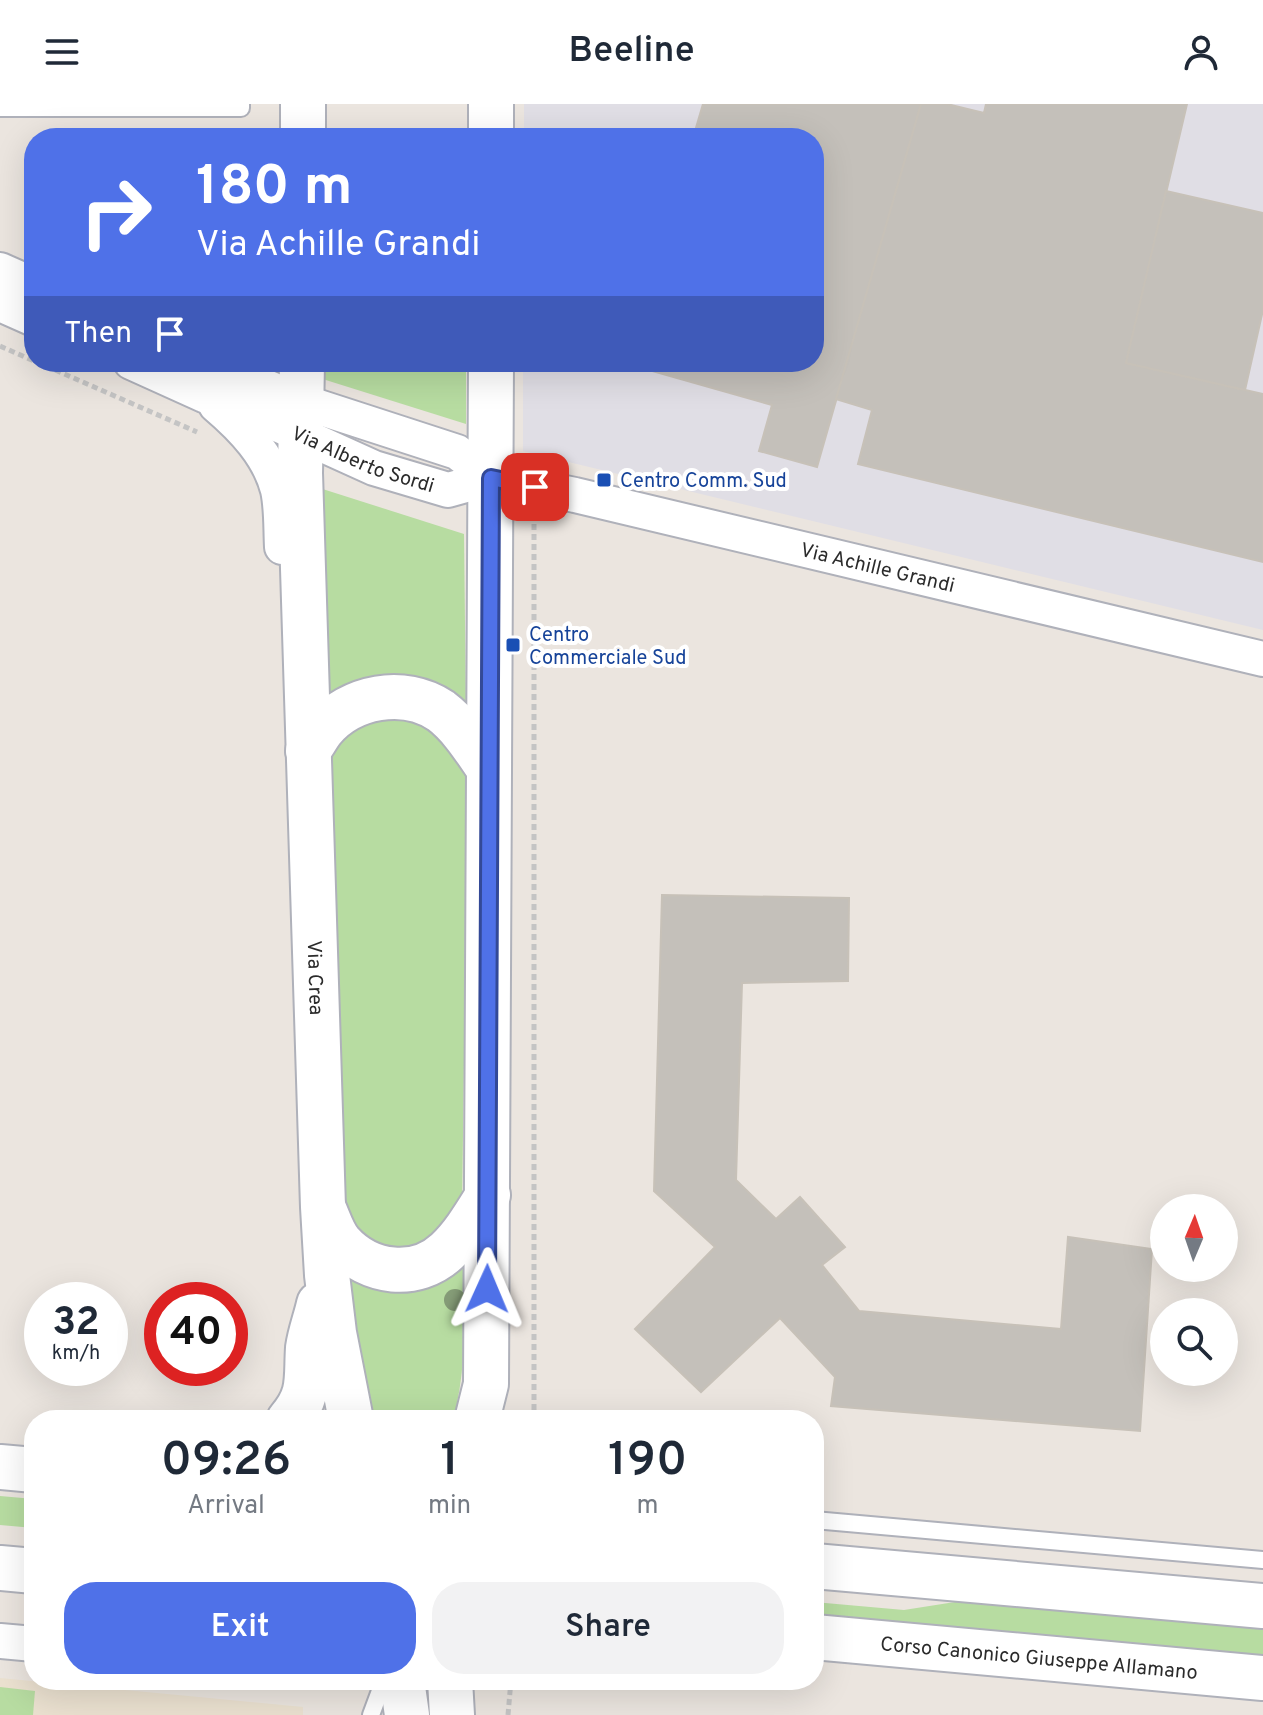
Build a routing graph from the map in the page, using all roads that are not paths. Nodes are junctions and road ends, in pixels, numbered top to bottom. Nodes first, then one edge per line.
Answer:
1 (241, 104) edge
2 (303, 104) edge
3 (491, 104) edge
4 (0, 108) edge
5 (303, 128) edge
6 (491, 128) edge
7 (0, 257) edge
8 (24, 258) edge
9 (0, 270) edge
10 (24, 281) edge
11 (0, 304) edge
12 (24, 315) edge
13 (177, 372) edge
14 (491, 372) edge
15 (205, 378) edge
16 (301, 399) edge
17 (491, 478) junction
18 (304, 623) junction
19 (1263, 659) edge
20 (308, 751) junction
21 (489, 769) junction
22 (488, 1195) junction
23 (323, 1207) junction
24 (327, 1275) junction
25 (334, 1333) junction
26 (485, 1408) edge
27 (295, 1410) edge
28 (323, 1410) edge
29 (349, 1410) edge
30 (824, 1521) edge
31 (824, 1541) edge
32 (1263, 1560) edge
33 (824, 1567) edge
34 (0, 1568) edge
35 (24, 1570) edge
36 (1050, 1587) junction
37 (1263, 1606) edge
38 (824, 1638) edge
39 (0, 1641) edge
40 (24, 1643) edge
41 (1263, 1678) edge
42 (380, 1690) edge
43 (403, 1690) edge
44 (451, 1690) edge
45 (371, 1715) edge
46 (407, 1715) edge
47 (452, 1715) edge

1 - 4 lane
2 - 5 street
3 - 6 street
7 - 8 street
9 - 10 street
11 - 12 street
13 - 15 street, Via Alberto Sordi
14 - 17 street
15 - 16 street, Via Alberto Sordi
15 - 18 street, Via Crea
16 - 17 street, Via Alberto Sordi
16 - 18 street, Via Crea
17 - 19 street, Via Achille Grandi
17 - 21 street
18 - 20 street, Via Crea
20 - 21 street
20 - 23 street, Via Crea
21 - 22 street
22 - 23 street
22 - 26 street
23 - 24 street, Via Crea
24 - 25 street, Via Crea
24 - 27 street
25 - 28 street, Via Crea
25 - 29 street, Via Crea
30 - 32 lane
31 - 36 street
33 - 36 street
34 - 35 street
36 - 37 street
38 - 41 street, Corso Canonico Giuseppe Allamano
39 - 40 street
42 - 45 lane
43 - 46 street
44 - 47 street

